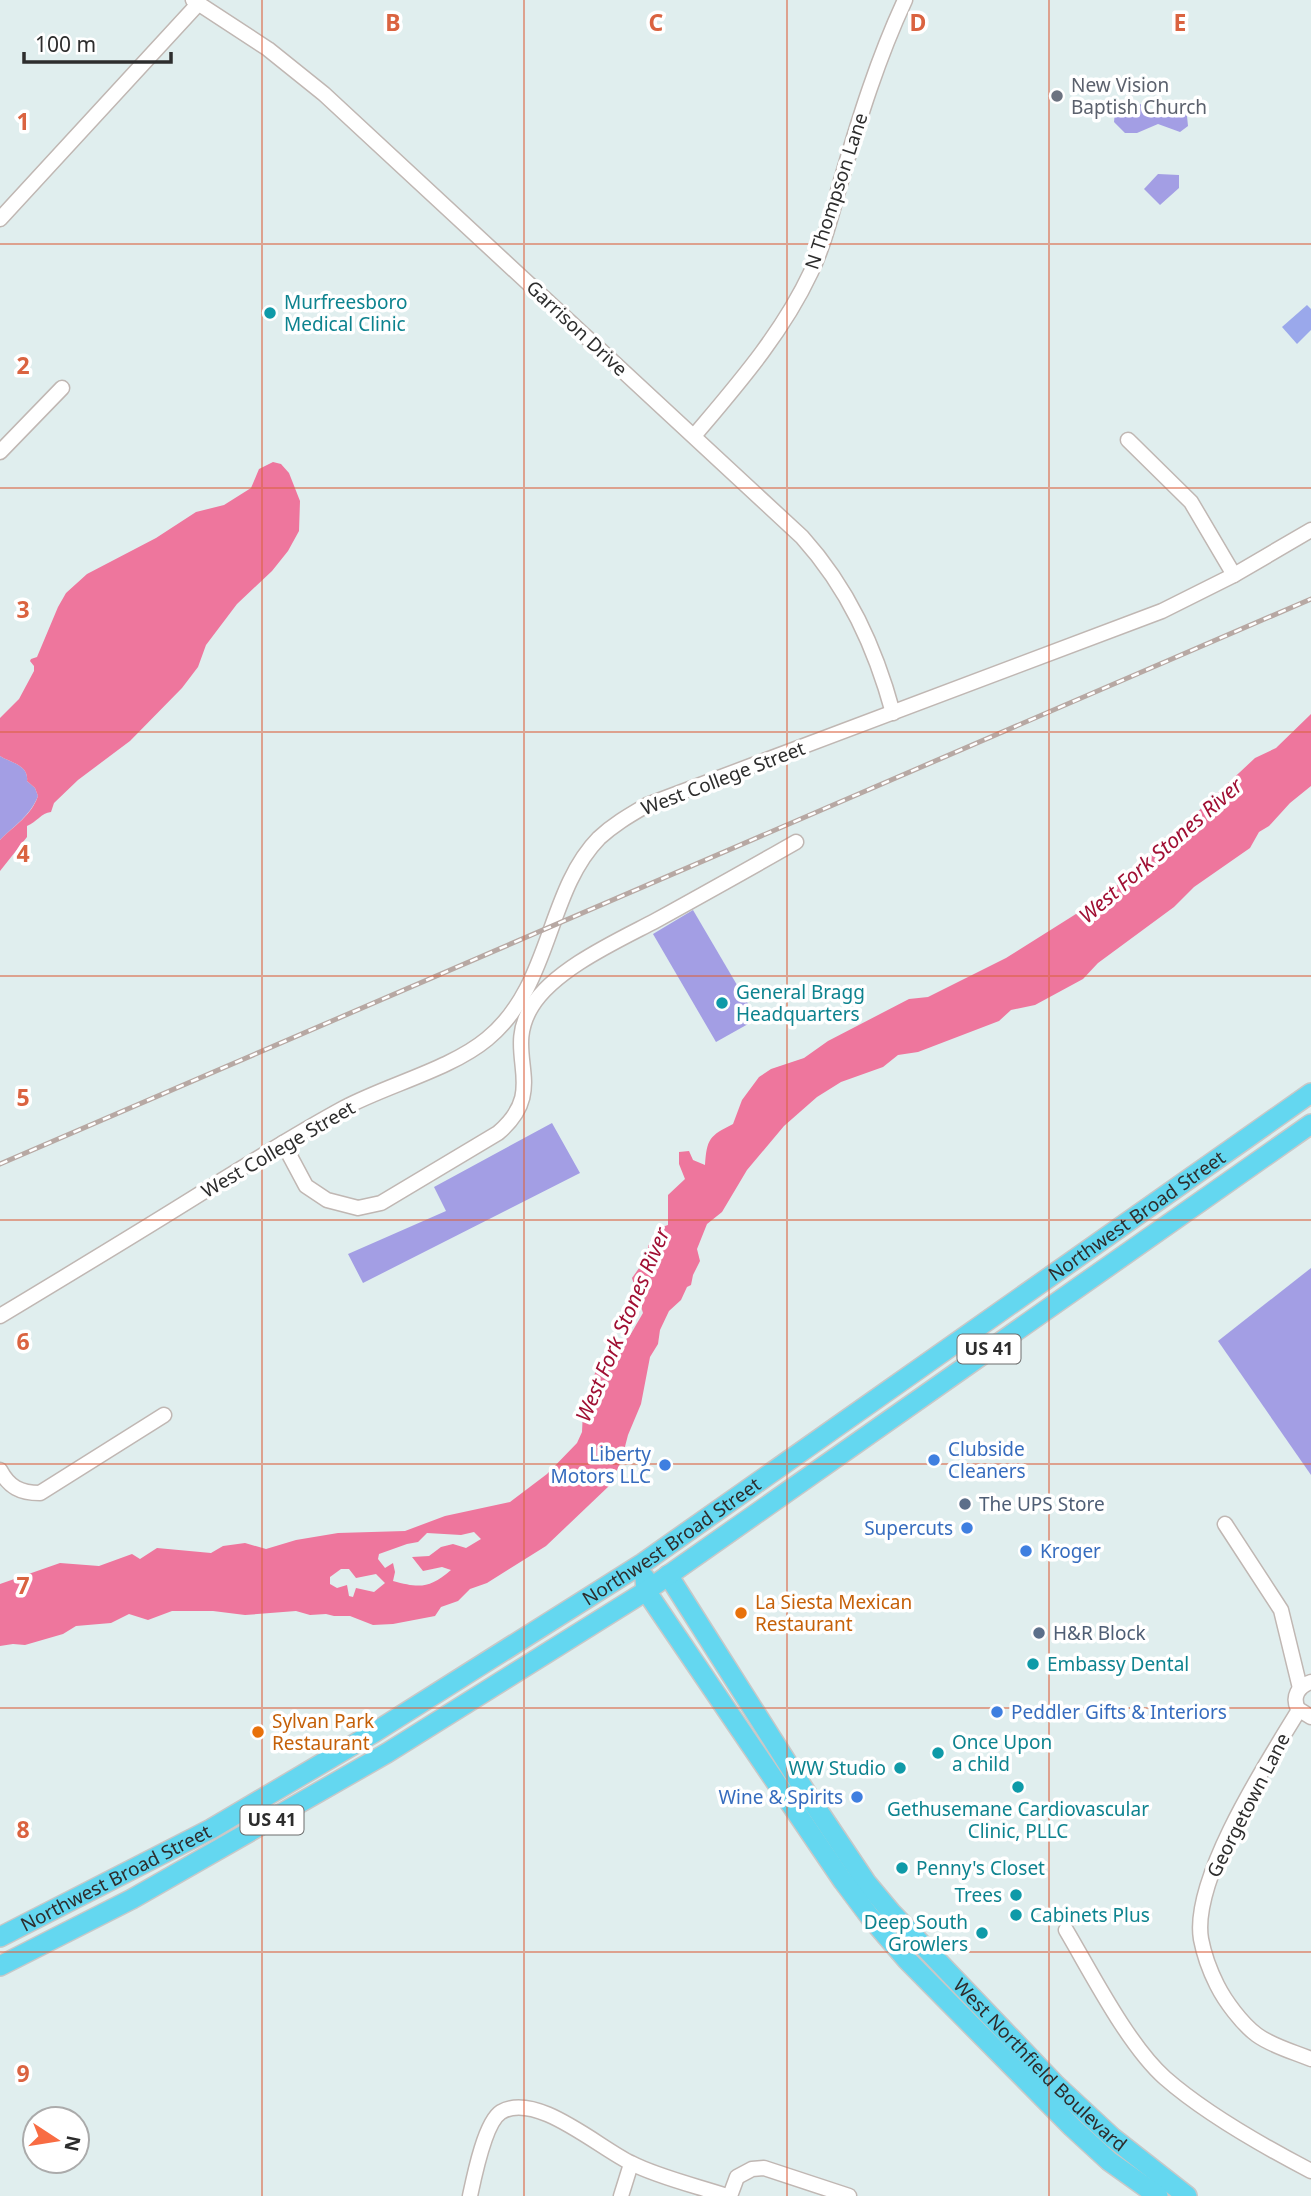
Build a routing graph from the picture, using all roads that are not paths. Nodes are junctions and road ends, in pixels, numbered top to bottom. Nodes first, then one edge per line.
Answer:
1 (905, 0) edge
2 (195, 2) edge
3 (0, 219) edge
4 (62, 388) dead end
5 (694, 436) junction
6 (1128, 440) dead end
7 (0, 452) edge
8 (1311, 530) edge
9 (1234, 575) junction
10 (893, 713) junction
11 (796, 842) dead end
12 (1311, 1093) edge
13 (1311, 1124) edge
14 (283, 1143) junction
15 (1051, 1276) junction
16 (1065, 1296) junction
17 (0, 1316) edge
18 (947, 1349) junction
19 (960, 1370) junction
20 (868, 1404) junction
21 (164, 1415) dead end
22 (882, 1425) junction
23 (0, 1470) edge
24 (1225, 1524) dead end
25 (643, 1563) junction
26 (668, 1575) junction
27 (646, 1591) junction
28 (1305, 1685) edge
29 (1305, 1714) edge
30 (375, 1732) junction
31 (387, 1753) junction
32 (211, 1829) junction
33 (223, 1848) junction
34 (1066, 1930) dead end
35 (9, 1933) edge
36 (30, 1951) junction
37 (0, 1966) edge
38 (1311, 2059) edge
39 (1062, 2103) junction
40 (631, 2164) junction
41 (1311, 2171) edge
42 (470, 2196) edge
43 (621, 2196) edge
44 (729, 2196) edge
45 (849, 2196) edge
46 (1158, 2196) edge
47 (1187, 2196) edge

1 - 5 street, N Thompson Lane
2 - 3 street
2 - 5 street, Garrison Drive
4 - 7 street
5 - 10 street, Garrison Drive
6 - 9 street
8 - 9 street, West College Street
9 - 10 street, West College Street
10 - 14 street, West College Street
11 - 14 street
12 - 15 main road, Northwest Broad Street / US 41
13 - 16 main road, Northwest Broad Street / US 41
14 - 17 street, West College Street
15 - 16 main road
15 - 18 main road, Northwest Broad Street / US 41
16 - 19 main road, Northwest Broad Street / US 41
18 - 19 main road
18 - 20 main road, Northwest Broad Street / US 41
19 - 22 main road, Northwest Broad Street / US 41
20 - 22 main road
20 - 25 main road, Northwest Broad Street / US 41
21 - 23 street
22 - 26 main road, Northwest Broad Street / US 41
24 - 28 street
25 - 26 main road
25 - 27 main road
25 - 30 main road, Northwest Broad Street / US 41
26 - 27 main road, Northwest Broad Street / US 41
26 - 39 main road, West Northfield Boulevard
27 - 31 main road, Northwest Broad Street / US 41
27 - 39 main road, West Northfield Boulevard
28 - 29 street
29 - 38 street, Georgetown Lane
30 - 31 main road
30 - 32 main road, Northwest Broad Street / US 41
31 - 33 main road, Northwest Broad Street / US 41
32 - 33 main road
32 - 35 main road, Northwest Broad Street / US 41
33 - 36 main road, Northwest Broad Street / US 41
34 - 41 street
35 - 36 main road
36 - 37 main road, Northwest Broad Street / US 41
39 - 46 main road, West Northfield Boulevard
39 - 47 main road, West Northfield Boulevard
40 - 42 street
40 - 43 street
40 - 44 street
44 - 45 street

